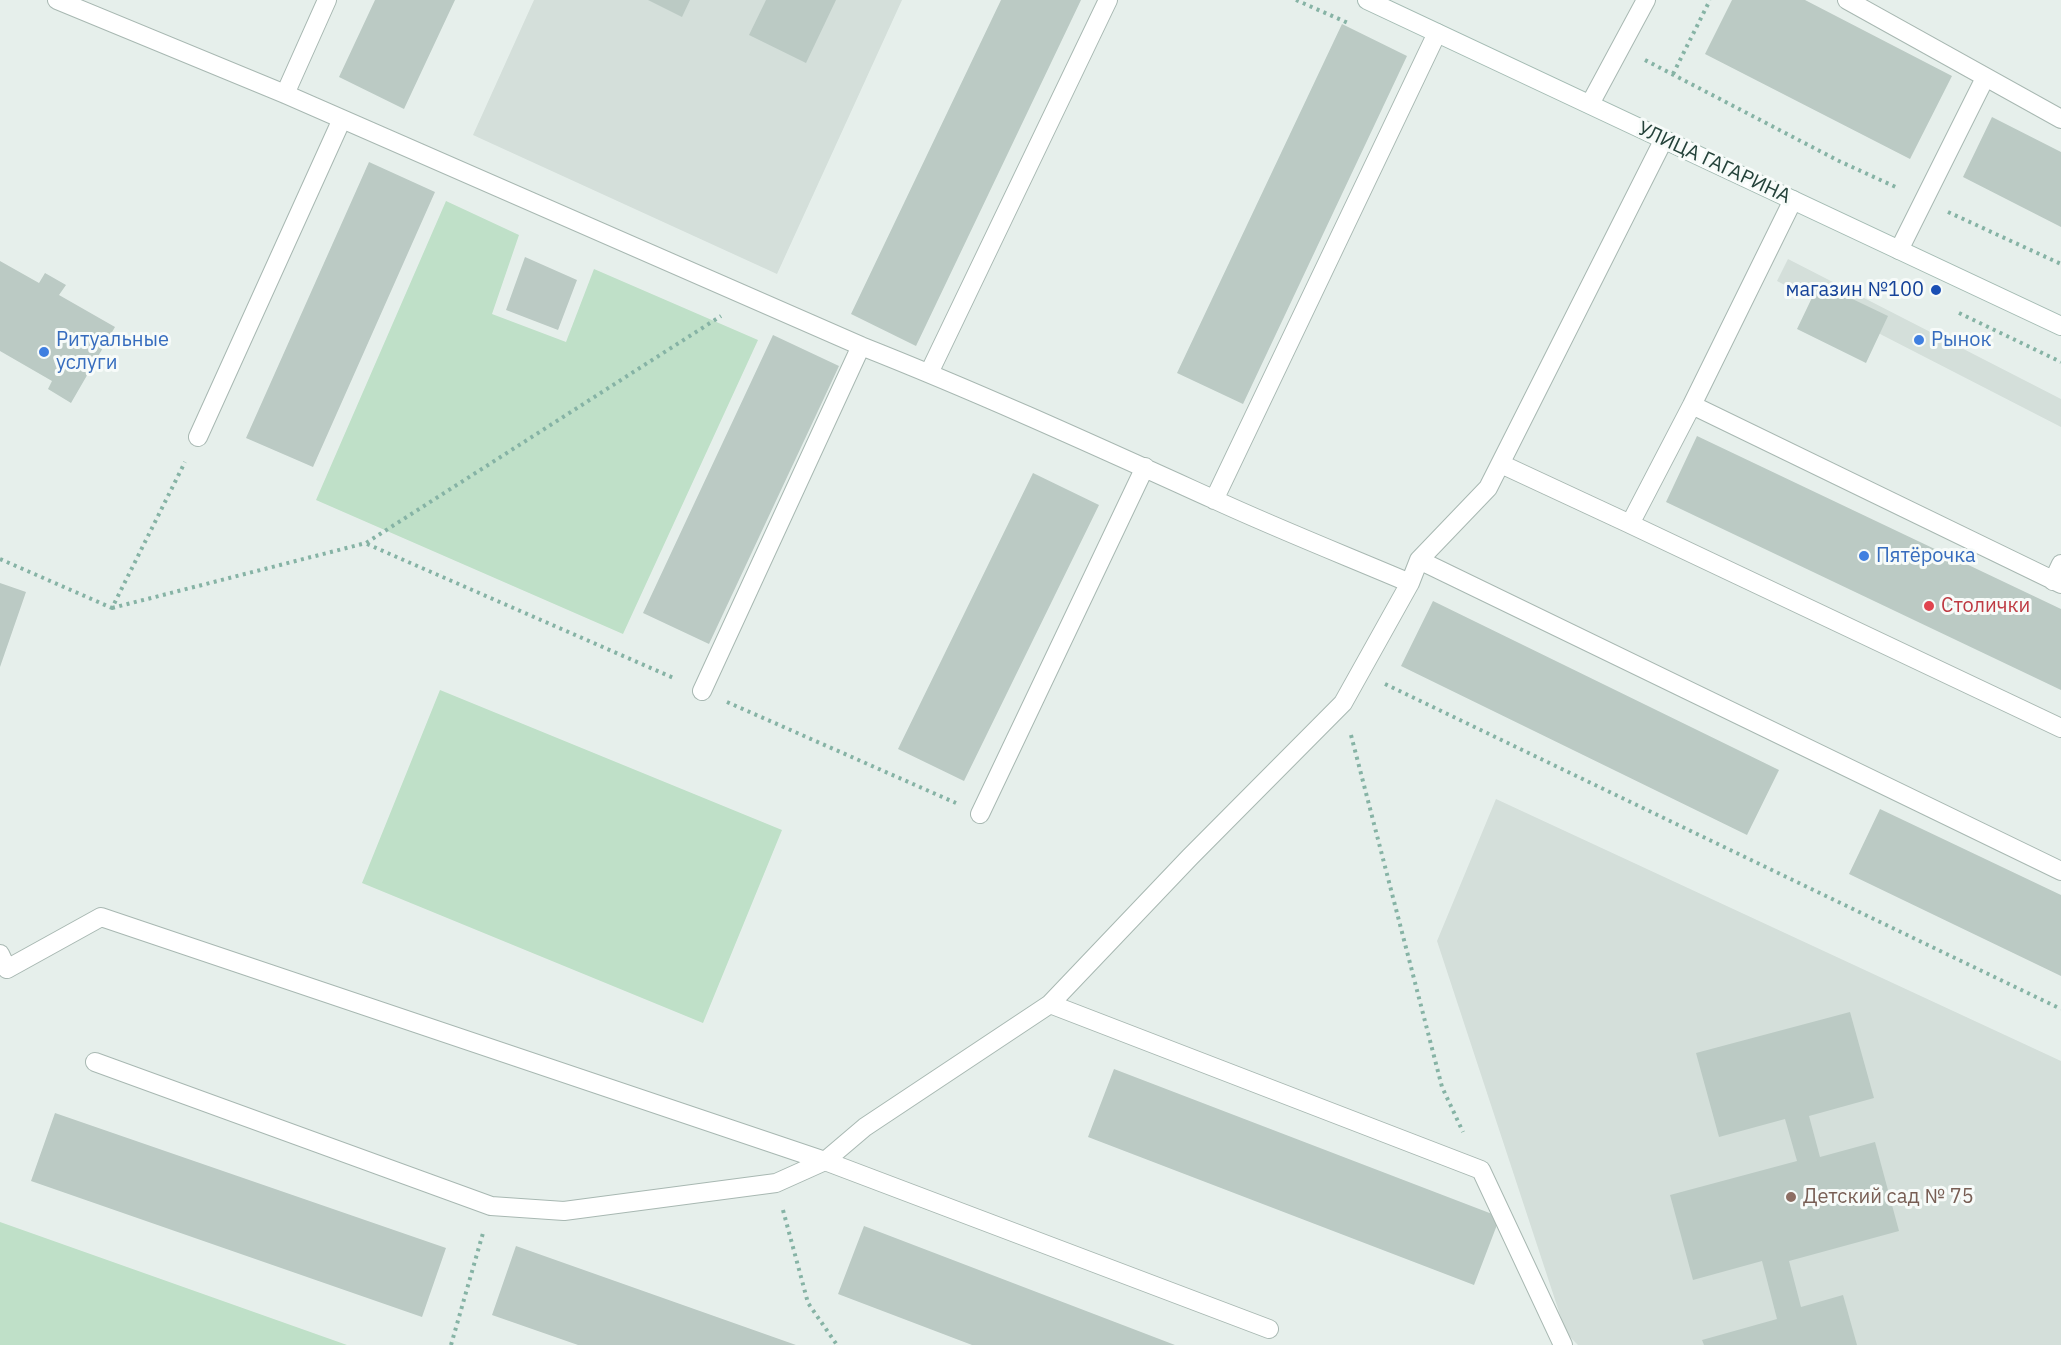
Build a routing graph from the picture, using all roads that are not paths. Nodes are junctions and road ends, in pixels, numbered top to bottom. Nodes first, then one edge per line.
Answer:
1 (327, 0) edge
2 (1108, 0) edge
3 (1367, 0) edge
4 (1646, 0) edge
5 (1848, 0) edge
6 (64, 1) edge
7 (1437, 33) junction
8 (1985, 78) junction
9 (285, 94) junction
10 (1590, 104) junction
11 (342, 119) junction
12 (2061, 119) edge
13 (1664, 140) junction
14 (1793, 200) junction
15 (1899, 250) junction
16 (2061, 326) edge
17 (861, 346) junction
18 (929, 373) junction
19 (1692, 405) junction
20 (198, 437) road end
21 (1501, 464) junction
22 (1145, 467) junction
23 (1214, 500) junction
24 (1630, 524) junction
25 (1419, 560) junction
26 (2058, 576) edge
27 (1410, 583) junction
28 (702, 691) dead end
29 (2061, 728) edge
30 (980, 814) dead end
31 (2061, 872) edge
32 (0, 954) edge
33 (1050, 1004) junction
34 (95, 1062) dead end
35 (825, 1161) junction
36 (1269, 1329) dead end
37 (1563, 1345) edge

1 - 9 main road
2 - 18 main road
3 - 7 main road, УЛИЦА ГАГАРИНА
4 - 10 main road
5 - 8 main road
6 - 9 main road
7 - 10 main road, УЛИЦА ГАГАРИНА
7 - 23 main road
8 - 12 main road
8 - 15 main road
9 - 11 main road
10 - 13 main road, УЛИЦА ГАГАРИНА
11 - 17 main road
11 - 20 main road
13 - 14 main road, УЛИЦА ГАГАРИНА
13 - 21 main road
14 - 15 main road, УЛИЦА ГАГАРИНА
14 - 19 main road
15 - 16 main road, УЛИЦА ГАГАРИНА
17 - 18 main road
17 - 28 main road
18 - 22 main road
19 - 24 main road
19 - 26 main road
21 - 24 main road
21 - 25 main road
22 - 23 main road
22 - 30 main road
23 - 27 main road
24 - 29 main road
25 - 27 main road
25 - 31 main road
27 - 33 main road
32 - 35 main road
33 - 35 main road
33 - 37 main road
34 - 35 main road
35 - 36 main road

